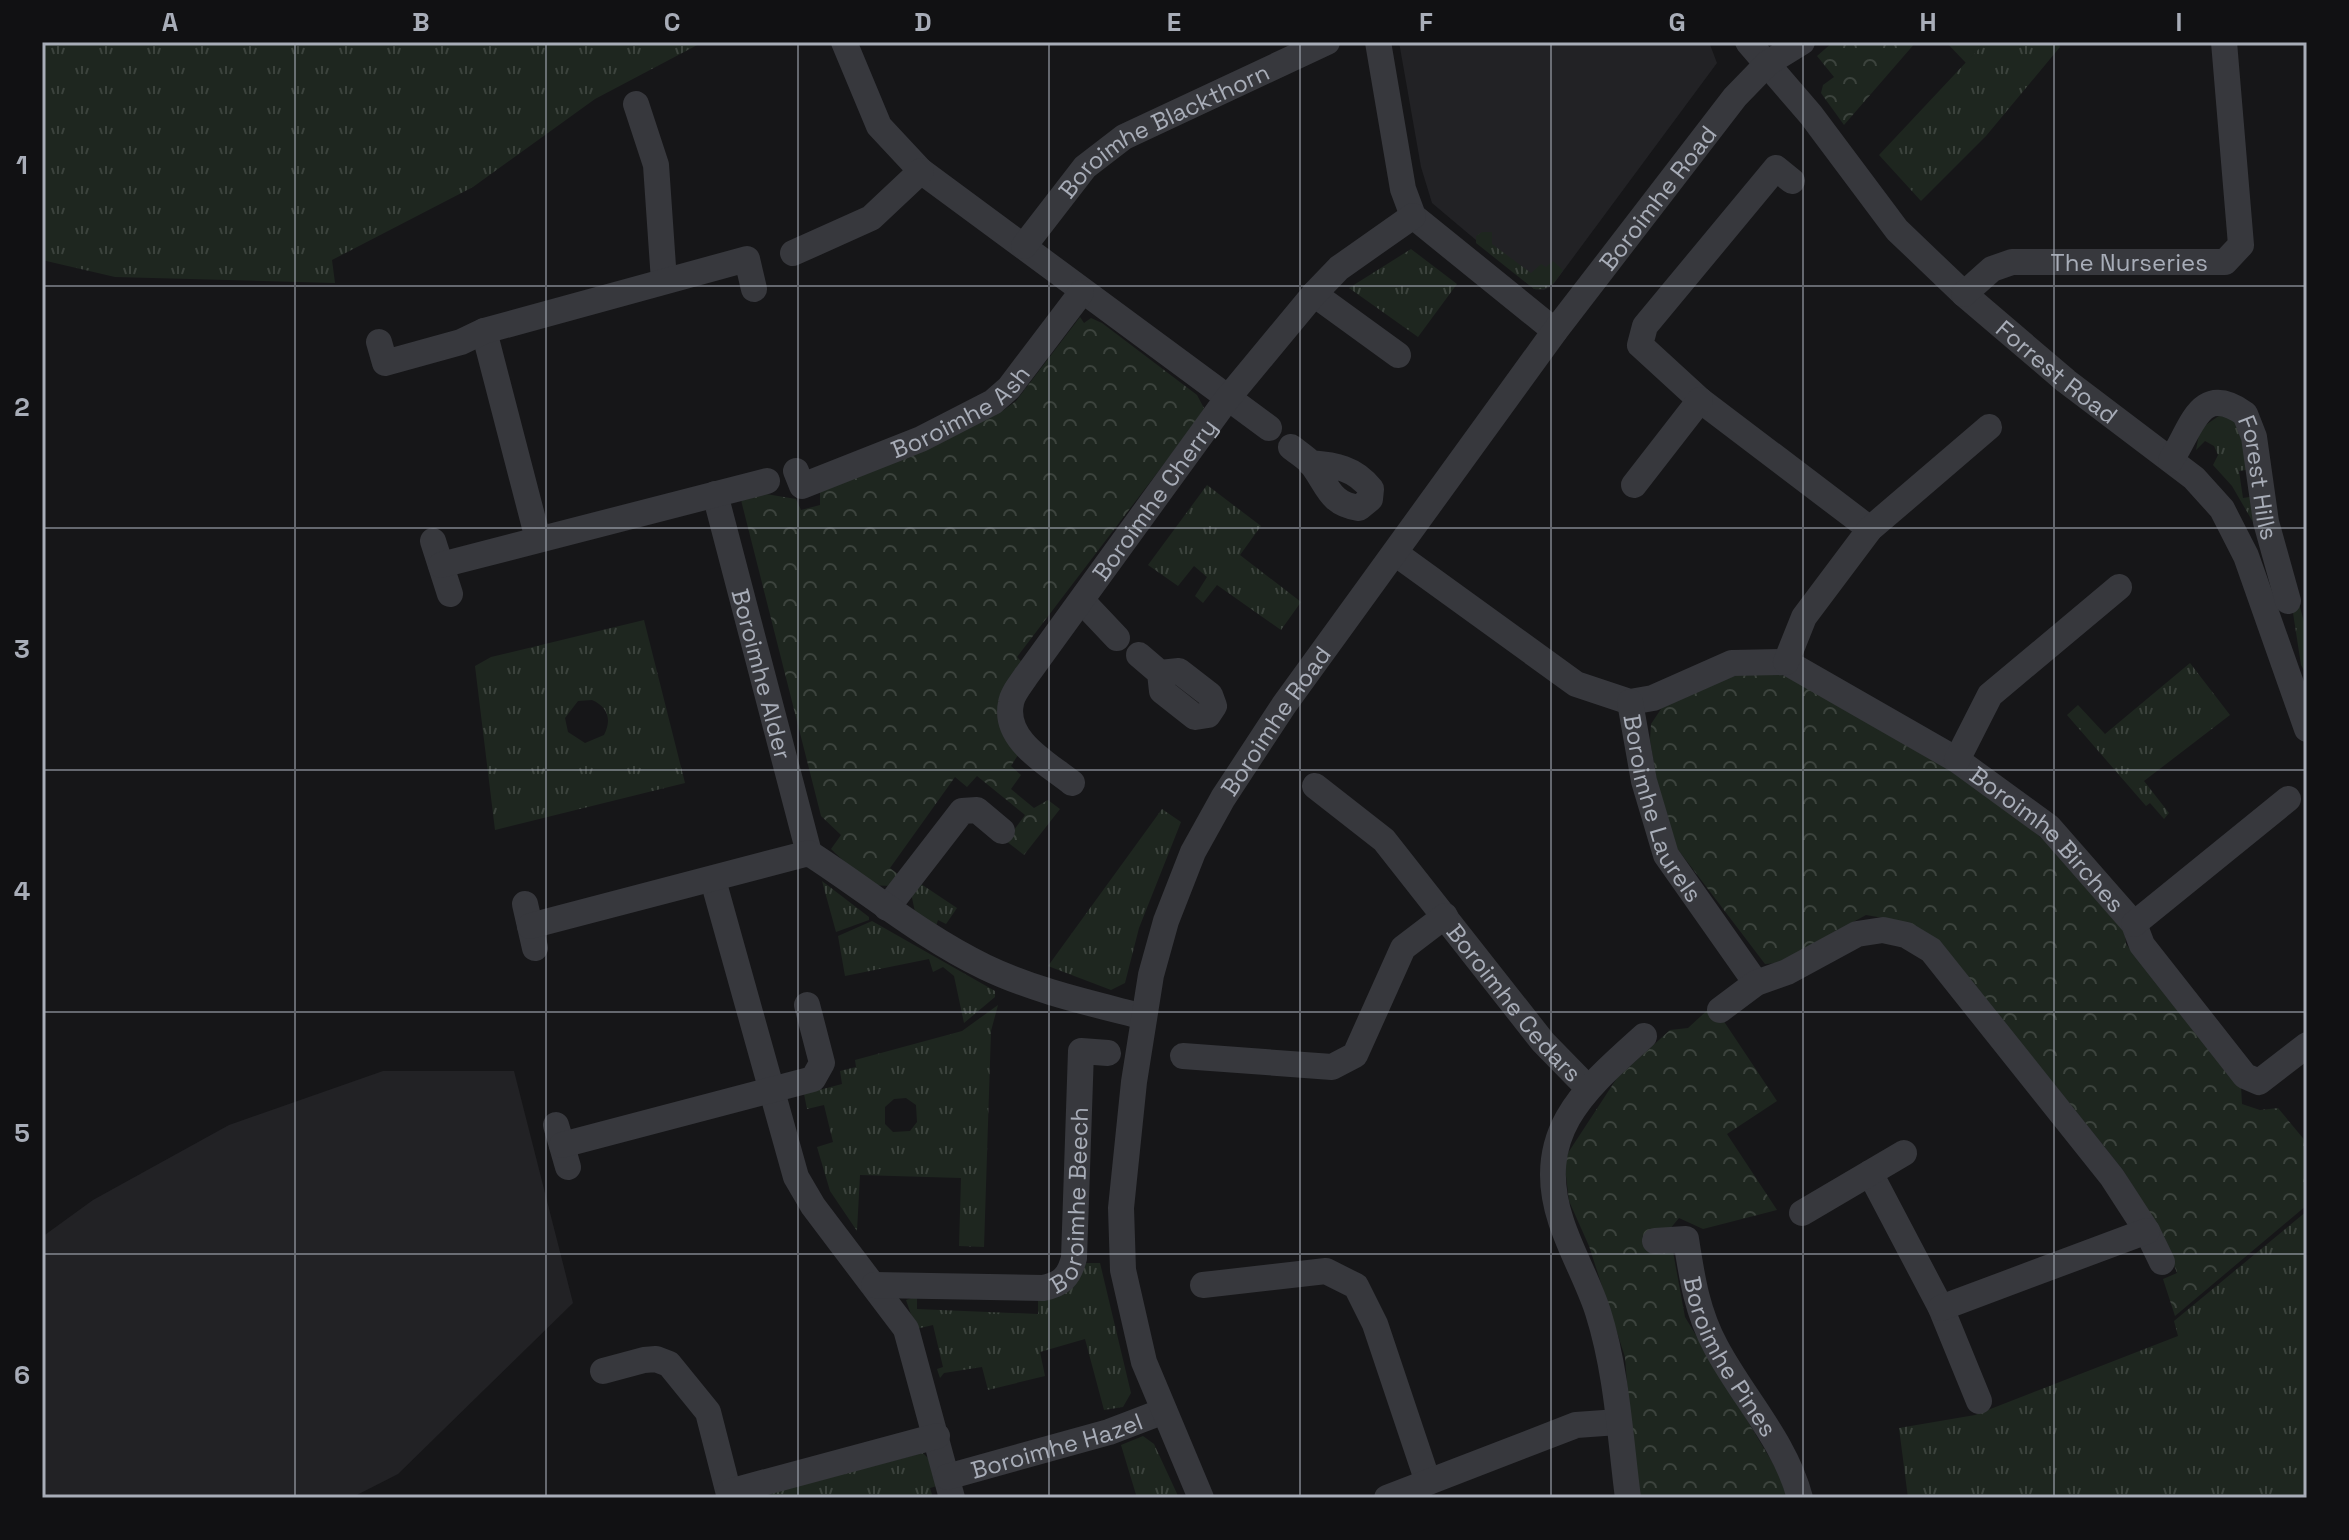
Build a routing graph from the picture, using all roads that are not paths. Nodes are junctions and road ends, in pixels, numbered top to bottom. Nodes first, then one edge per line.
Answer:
1 (844, 42) edge
2 (1327, 42) edge
3 (1378, 42) edge
4 (1748, 42) edge
5 (1802, 42) edge
6 (2224, 42) edge
7 (1768, 63) junction
8 (636, 104) dead end
9 (921, 171) junction
10 (1792, 181) dead end
11 (1413, 216) junction
12 (1024, 246) junction
13 (793, 253) dead end
14 (664, 281) junction
15 (754, 289) dead end
16 (1081, 293) junction
17 (1314, 294) junction
18 (1964, 294) junction
19 (484, 331) junction
20 (1555, 331) junction
21 (379, 342) dead end
22 (1398, 355) dead end
23 (1227, 399) junction
24 (1700, 400) junction
25 (1989, 427) dead end
26 (1269, 428) dead end
27 (2171, 460) junction
28 (767, 481) dead end
29 (1634, 485) dead end
30 (803, 487) dead end
31 (715, 494) junction
32 (1870, 529) junction
33 (538, 539) junction
34 (1395, 553) junction
35 (2119, 587) dead end
36 (450, 594) dead end
37 (1082, 601) junction
38 (2288, 601) dead end
39 (1117, 638) dead end
40 (1139, 655) dead end
41 (1786, 662) junction
42 (1160, 673) dead end
43 (1630, 702) junction
44 (2307, 729) edge
45 (1957, 760) junction
46 (1072, 783) dead end
47 (1315, 786) dead end
48 (2288, 799) dead end
49 (1002, 831) dead end
50 (809, 853) junction
51 (713, 880) junction
52 (887, 908) junction
53 (1445, 916) junction
54 (2134, 924) junction
55 (530, 926) dead end
56 (1756, 983) junction
57 (807, 1005) dead end
58 (1720, 1010) dead end
59 (1144, 1017) junction
60 (1644, 1036) dead end
61 (2307, 1045) edge
62 (1108, 1053) dead end
63 (1183, 1056) dead end
64 (1587, 1087) junction
65 (770, 1089) junction
66 (562, 1146) dead end
67 (1904, 1153) dead end
68 (1870, 1173) junction
69 (1802, 1213) dead end
70 (2147, 1231) junction
71 (1655, 1241) dead end
72 (2162, 1262) dead end
73 (874, 1285) junction
74 (1203, 1285) dead end
75 (1941, 1308) junction
76 (603, 1371) dead end
77 (1979, 1401) dead end
78 (1164, 1411) junction
79 (1618, 1422) junction
80 (937, 1436) junction
81 (1428, 1482) junction
82 (950, 1487) edge
83 (729, 1495) edge
84 (1201, 1498) edge
85 (1387, 1498) edge
86 (1628, 1498) edge
87 (1800, 1498) edge

1 - 9 street
2 - 12 street, Boroimhe Blackthorn
3 - 11 street
4 - 7 street, Forrest Road
5 - 7 street, Boroimhe Road
6 - 18 street, The Nurseries
7 - 18 street, Forrest Road
7 - 20 street, Boroimhe Road
8 - 14 street
9 - 12 street
9 - 13 street
10 - 24 street
11 - 17 street, Boroimhe Cherry
11 - 20 street
12 - 16 street
14 - 15 street
14 - 19 street
16 - 23 street
16 - 30 street, Boroimhe Ash
17 - 22 street
17 - 23 street, Boroimhe Cherry
18 - 27 street, Forrest Road
19 - 21 street
19 - 33 street
20 - 34 street, Boroimhe Road
23 - 26 street, Boroimhe Cherry
23 - 37 street, Boroimhe Cherry
24 - 29 street
24 - 32 street
25 - 32 street
27 - 38 street, Forest Hills
27 - 44 street, Forrest Road
28 - 31 street
31 - 33 street
31 - 50 street, Boroimhe Alder
32 - 41 street
33 - 36 street
34 - 43 street, Boroimhe Laurels
34 - 59 street, Boroimhe Road
35 - 45 street, Boroimhe Birches
37 - 39 street, Boroimhe Cherry
37 - 46 street, Boroimhe Cherry
40 - 42 street
41 - 43 street
41 - 45 street, Boroimhe Birches
43 - 56 street, Boroimhe Laurels
45 - 54 street, Boroimhe Birches
47 - 53 street, Boroimhe Cedars
48 - 54 street, Boroimhe Birches
49 - 52 street
50 - 51 street
50 - 52 street
51 - 55 street
51 - 65 street
52 - 59 street
53 - 63 street, Boroimhe Cedars
53 - 64 street, Boroimhe Cedars
54 - 61 street, Boroimhe Birches
56 - 58 street
56 - 70 street
57 - 65 street
59 - 78 street, Boroimhe Road
60 - 64 street
62 - 73 street, Boroimhe Beech
64 - 79 street
65 - 66 street
65 - 73 street
67 - 68 street
68 - 69 street
68 - 75 street
70 - 72 street
70 - 75 street
71 - 87 street, Boroimhe Pines
73 - 80 street, Boroimhe Hazel
74 - 81 street
75 - 77 street
76 - 83 street
78 - 82 street, Boroimhe Hazel
78 - 84 street, Boroimhe Road
79 - 81 street
79 - 86 street
80 - 82 street, Boroimhe Hazel
80 - 83 street
81 - 85 street

